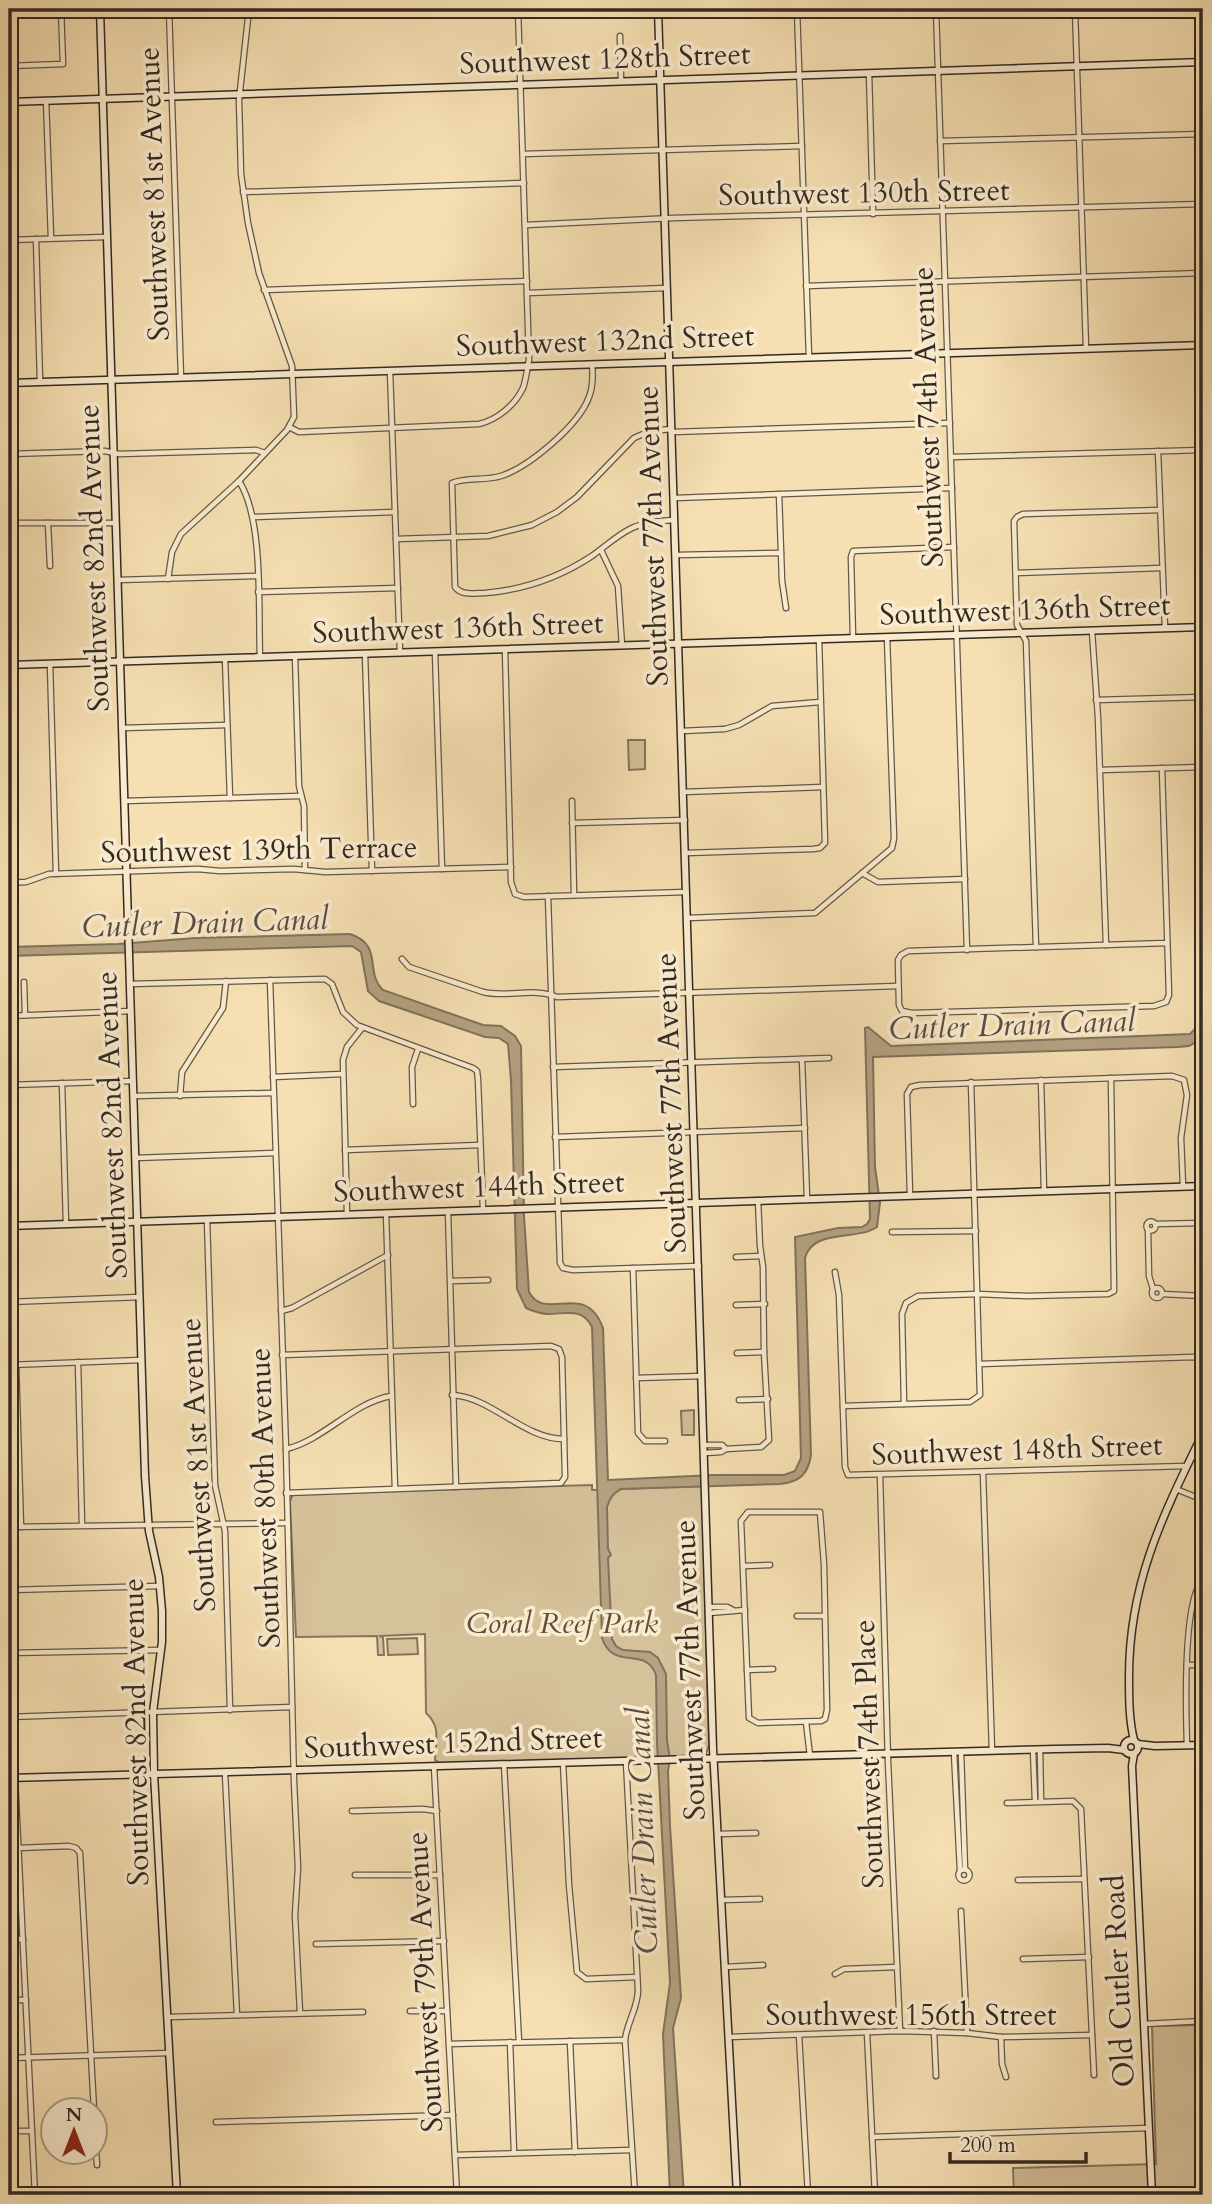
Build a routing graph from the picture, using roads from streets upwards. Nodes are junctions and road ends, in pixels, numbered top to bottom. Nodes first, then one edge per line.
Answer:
1 (61, 9) edge
2 (100, 9) edge
3 (169, 9) edge
4 (249, 9) edge
5 (658, 9) edge
6 (797, 9) edge
7 (936, 9) edge
8 (1075, 9) edge
9 (518, 12) edge
10 (585, 12) dead end
11 (620, 36) dead end
12 (1203, 62) edge
13 (9, 66) edge
14 (1077, 66) junction
15 (938, 70) junction
16 (869, 73) junction
17 (799, 75) junction
18 (660, 79) junction
19 (621, 81) junction
20 (520, 84) junction
21 (240, 94) junction
22 (172, 97) junction
23 (101, 98) junction
24 (46, 100) junction
25 (9, 102) edge
26 (1203, 134) edge
27 (1079, 138) junction
28 (940, 141) junction
29 (802, 146) junction
30 (663, 150) junction
31 (522, 155) junction
32 (524, 183) junction
33 (243, 192) junction
34 (1203, 204) edge
35 (1082, 208) junction
36 (943, 212) junction
37 (873, 214) junction
38 (804, 216) junction
39 (665, 219) junction
40 (526, 225) junction
41 (106, 237) junction
42 (51, 238) junction
43 (36, 239) junction
44 (9, 240) edge
45 (1203, 274) edge
46 (1084, 278) junction
47 (527, 281) junction
48 (945, 282) junction
49 (806, 286) junction
50 (667, 288) junction
51 (264, 290) junction
52 (527, 293) junction
53 (1203, 345) edge
54 (1086, 348) junction
55 (947, 353) junction
56 (808, 357) junction
57 (670, 362) junction
58 (593, 364) junction
59 (527, 366) junction
60 (390, 370) junction
61 (293, 374) junction
62 (181, 378) junction
63 (111, 380) junction
64 (40, 382) junction
65 (9, 383) edge
66 (950, 423) junction
67 (289, 427) junction
68 (392, 428) junction
69 (672, 431) junction
70 (1203, 450) edge
71 (1158, 451) junction
72 (113, 453) junction
73 (265, 453) junction
74 (9, 454) edge
75 (951, 457) junction
76 (239, 481) junction
77 (951, 488) junction
78 (779, 494) junction
79 (675, 498) junction
80 (1160, 510) junction
81 (395, 512) junction
82 (254, 517) junction
83 (676, 520) junction
84 (9, 523) edge
85 (48, 523) junction
86 (115, 523) junction
87 (452, 538) junction
88 (396, 539) junction
89 (954, 547) junction
90 (601, 550) junction
91 (781, 553) junction
92 (677, 555) junction
93 (50, 566) dead end
94 (1163, 568) junction
95 (1016, 573) junction
96 (257, 576) junction
97 (168, 579) junction
98 (118, 580) junction
99 (398, 588) junction
100 (258, 592) junction
101 (786, 608) dead end
102 (1203, 627) edge
103 (1165, 628) junction
104 (1092, 631) junction
105 (1021, 633) junction
106 (957, 635) junction
107 (887, 637) junction
108 (853, 638) junction
109 (819, 639) junction
110 (680, 645) junction
111 (622, 646) junction
112 (505, 649) junction
113 (435, 652) junction
114 (400, 653) junction
115 (365, 654) junction
116 (295, 656) junction
117 (260, 657) junction
118 (225, 658) junction
119 (120, 662) junction
120 (50, 664) junction
121 (9, 665) edge
122 (1203, 697) edge
123 (1096, 700) junction
124 (820, 702) junction
125 (227, 725) junction
126 (122, 728) junction
127 (682, 731) junction
128 (1203, 767) edge
129 (1162, 768) junction
130 (1100, 770) junction
131 (823, 787) junction
132 (684, 792) junction
133 (300, 796) junction
134 (230, 798) junction
135 (124, 801) junction
136 (572, 801) dead end
137 (685, 820) junction
138 (572, 823) junction
139 (686, 853) junction
140 (511, 867) junction
141 (442, 869) junction
142 (305, 870) junction
143 (127, 871) junction
144 (372, 871) junction
145 (862, 873) junction
146 (57, 874) junction
147 (965, 879) junction
148 (9, 883) edge
149 (687, 892) junction
150 (574, 895) junction
151 (548, 896) junction
152 (688, 918) junction
153 (1167, 943) junction
154 (1106, 945) junction
155 (1036, 947) junction
156 (967, 950) junction
157 (402, 959) dead end
158 (270, 980) junction
159 (226, 981) junction
160 (24, 982) dead end
161 (130, 985) junction
162 (898, 986) junction
163 (691, 993) junction
164 (551, 995) junction
165 (131, 1012) junction
166 (25, 1015) junction
167 (9, 1016) edge
168 (362, 1028) junction
169 (418, 1049) junction
170 (829, 1058) dead end
171 (802, 1059) junction
172 (693, 1062) junction
173 (553, 1067) junction
174 (342, 1074) junction
175 (273, 1077) junction
176 (1111, 1078) junction
177 (1041, 1080) junction
178 (133, 1082) junction
179 (62, 1083) junction
180 (971, 1083) junction
181 (9, 1085) edge
182 (273, 1093) junction
183 (133, 1096) junction
184 (180, 1096) junction
185 (413, 1104) dead end
186 (805, 1128) junction
187 (695, 1132) junction
188 (555, 1137) junction
189 (480, 1145) junction
190 (345, 1150) junction
191 (275, 1153) junction
192 (135, 1158) junction
193 (1183, 1186) junction
194 (1203, 1186) edge
195 (1113, 1189) junction
196 (1044, 1191) junction
197 (974, 1194) junction
198 (910, 1195) junction
199 (807, 1198) junction
200 (758, 1199) junction
201 (697, 1202) junction
202 (557, 1207) junction
203 (482, 1209) junction
204 (448, 1210) junction
205 (386, 1212) junction
206 (347, 1214) junction
207 (277, 1216) junction
208 (207, 1218) junction
209 (137, 1220) junction
210 (1203, 1223) edge
211 (66, 1224) junction
212 (9, 1226) edge
213 (976, 1231) junction
214 (892, 1232) dead end
215 (388, 1255) junction
216 (761, 1256) junction
217 (736, 1257) dead end
218 (699, 1266) junction
219 (633, 1268) junction
220 (835, 1272) dead end
221 (488, 1280) dead end
222 (451, 1281) junction
223 (978, 1294) junction
224 (1203, 1296) edge
225 (140, 1297) junction
226 (9, 1302) edge
227 (765, 1304) junction
228 (736, 1305) dead end
229 (281, 1311) junction
230 (452, 1349) junction
231 (390, 1351) junction
232 (764, 1352) junction
233 (737, 1353) dead end
234 (282, 1355) junction
235 (1203, 1359) edge
236 (141, 1360) junction
237 (78, 1362) junction
238 (16, 1364) junction
239 (980, 1364) junction
240 (9, 1365) edge
241 (703, 1376) junction
242 (636, 1378) junction
243 (452, 1395) junction
244 (391, 1396) junction
245 (768, 1399) junction
246 (739, 1400) dead end
247 (904, 1404) junction
248 (843, 1406) junction
249 (1203, 1433) edge
250 (564, 1439) junction
251 (665, 1441) dead end
252 (286, 1449) junction
253 (705, 1449) junction
254 (1187, 1466) junction
255 (983, 1473) junction
256 (880, 1475) junction
257 (456, 1487) junction
258 (395, 1489) junction
259 (1176, 1489) junction
260 (286, 1493) junction
261 (1203, 1500) edge
262 (286, 1523) junction
263 (82, 1525) junction
264 (148, 1525) junction
265 (223, 1525) junction
266 (9, 1527) edge
267 (20, 1527) junction
268 (771, 1565) dead end
269 (744, 1566) junction
270 (1203, 1579) edge
271 (160, 1586) junction
272 (9, 1590) edge
273 (709, 1610) junction
274 (745, 1610) junction
275 (797, 1616) dead end
276 (824, 1616) junction
277 (160, 1650) junction
278 (9, 1653) edge
279 (1186, 1665) junction
280 (1203, 1665) edge
281 (773, 1669) dead end
282 (747, 1670) junction
283 (292, 1707) junction
284 (230, 1710) junction
285 (153, 1712) junction
286 (9, 1717) edge
287 (807, 1722) junction
288 (1186, 1745) junction
289 (1201, 1745) edge
290 (1131, 1747) junction
291 (1036, 1749) junction
292 (992, 1751) junction
293 (957, 1752) junction
294 (888, 1754) junction
295 (808, 1756) junction
296 (714, 1759) junction
297 (626, 1761) junction
298 (563, 1762) junction
299 (504, 1764) junction
300 (434, 1766) junction
301 (294, 1770) junction
302 (225, 1773) junction
303 (154, 1774) junction
304 (12, 1778) edge
305 (1038, 1801) junction
306 (1007, 1802) dead end
307 (436, 1808) junction
308 (352, 1811) dead end
309 (1203, 1819) edge
310 (756, 1833) dead end
311 (719, 1834) junction
312 (18, 1848) junction
313 (963, 1870) dead end
314 (440, 1873) junction
315 (355, 1875) dead end
316 (1084, 1879) junction
317 (1018, 1880) dead end
318 (9, 1888) edge
319 (20, 1888) junction
320 (760, 1899) dead end
321 (722, 1900) junction
322 (961, 1911) dead end
323 (23, 1939) junction
324 (9, 1940) edge
325 (444, 1941) junction
326 (316, 1944) dead end
327 (1088, 1956) junction
328 (1023, 1959) dead end
329 (763, 1965) dead end
330 (725, 1966) junction
331 (897, 1967) junction
332 (835, 1974) dead end
333 (637, 1977) junction
334 (9, 2000) edge
335 (26, 2000) junction
336 (411, 2011) dead end
337 (447, 2011) junction
338 (363, 2012) dead end
339 (300, 2014) junction
340 (237, 2015) junction
341 (168, 2018) junction
342 (1203, 2021) edge
343 (1144, 2024) junction
344 (900, 2031) junction
345 (934, 2031) junction
346 (867, 2032) junction
347 (967, 2032) junction
348 (799, 2035) junction
349 (1092, 2035) junction
350 (1001, 2037) junction
351 (729, 2038) junction
352 (625, 2040) junction
353 (570, 2041) junction
354 (510, 2042) junction
355 (519, 2042) junction
356 (449, 2044) junction
357 (169, 2053) junction
358 (91, 2056) junction
359 (9, 2058) edge
360 (29, 2058) junction
361 (1094, 2075) dead end
362 (936, 2076) dead end
363 (1006, 2077) dead end
364 (93, 2096) edge
365 (453, 2115) junction
366 (216, 2122) dead end
367 (1149, 2128) junction
368 (9, 2131) edge
369 (32, 2131) junction
370 (872, 2137) junction
371 (631, 2150) junction
372 (575, 2151) junction
373 (514, 2153) junction
374 (455, 2155) junction
375 (35, 2195) edge
376 (177, 2195) edge
377 (457, 2195) edge
378 (635, 2195) edge
379 (737, 2195) edge
380 (808, 2195) edge
381 (875, 2195) edge
382 (1152, 2195) edge

1 - 13 street
2 - 23 street, Southwest 82nd Avenue
3 - 22 street, Southwest 81st Avenue
4 - 21 street
5 - 18 street, Southwest 77th Avenue
6 - 17 street
7 - 15 street, Southwest 74th Avenue
8 - 14 street
9 - 10 street
9 - 20 street
11 - 19 street
12 - 14 street, Southwest 128th Street
14 - 15 street, Southwest 128th Street
14 - 27 street
15 - 16 street, Southwest 128th Street
15 - 28 street, Southwest 74th Avenue
16 - 17 street, Southwest 128th Street
16 - 37 street
17 - 18 street, Southwest 128th Street
17 - 29 street
18 - 19 street, Southwest 128th Street
18 - 30 street, Southwest 77th Avenue
19 - 20 street, Southwest 128th Street
20 - 21 street, Southwest 128th Street
20 - 31 street
21 - 22 street, Southwest 128th Street
21 - 33 street
22 - 23 street, Southwest 128th Street
22 - 62 street, Southwest 81st Avenue
23 - 24 street, Southwest 128th Street
23 - 41 street, Southwest 82nd Avenue
24 - 25 street, Southwest 128th Street
24 - 42 street
26 - 27 street
27 - 28 street
27 - 35 street
28 - 36 street, Southwest 74th Avenue
29 - 30 street
29 - 38 street
30 - 31 street
30 - 39 street, Southwest 77th Avenue
31 - 32 street
32 - 33 street
32 - 40 street
33 - 51 street
34 - 35 street, Southwest 130th Street
35 - 36 street, Southwest 130th Street
35 - 46 street
36 - 37 street, Southwest 130th Street
36 - 48 street, Southwest 74th Avenue
37 - 38 street, Southwest 130th Street
38 - 39 street, Southwest 130th Street
38 - 49 street
39 - 40 street, Southwest 130th Street
39 - 50 street, Southwest 77th Avenue
40 - 47 street
41 - 42 street
41 - 63 street, Southwest 82nd Avenue
42 - 43 street
43 - 44 street
43 - 64 street
45 - 46 street
46 - 48 street
46 - 54 street
47 - 51 street
47 - 52 street
48 - 49 street
48 - 55 street, Southwest 74th Avenue
49 - 56 street
50 - 52 street
50 - 57 street, Southwest 77th Avenue
51 - 61 street
52 - 59 street
53 - 54 street, Southwest 132nd Street
54 - 55 street, Southwest 132nd Street
55 - 56 street, Southwest 132nd Street
55 - 66 street, Southwest 74th Avenue
56 - 57 street, Southwest 132nd Street
57 - 58 street, Southwest 132nd Street
57 - 69 street, Southwest 77th Avenue
58 - 59 street, Southwest 132nd Street
58 - 87 street
59 - 60 street, Southwest 132nd Street
59 - 68 street
60 - 61 street, Southwest 132nd Street
60 - 68 street
61 - 62 street, Southwest 132nd Street
61 - 67 street
62 - 63 street, Southwest 132nd Street
63 - 64 street, Southwest 132nd Street
63 - 72 street, Southwest 82nd Avenue
64 - 65 street, Southwest 132nd Street
66 - 69 street
66 - 75 street, Southwest 74th Avenue
67 - 68 street
67 - 73 street
68 - 81 street
69 - 79 street, Southwest 77th Avenue
69 - 87 street
70 - 71 street
71 - 75 street
71 - 80 street
72 - 73 street
72 - 74 street
72 - 86 street, Southwest 82nd Avenue
73 - 76 street
75 - 77 street, Southwest 74th Avenue
76 - 82 street
76 - 97 street
77 - 78 street
77 - 89 street, Southwest 74th Avenue
78 - 79 street
78 - 91 street
79 - 83 street, Southwest 77th Avenue
80 - 94 street
80 - 95 street
81 - 82 street
81 - 88 street
82 - 96 street
83 - 90 street
83 - 92 street, Southwest 77th Avenue
84 - 85 street
85 - 86 street
85 - 93 street
86 - 98 street, Southwest 82nd Avenue
87 - 88 street
87 - 90 street
88 - 99 street
89 - 106 street, Southwest 74th Avenue
89 - 108 street
90 - 111 street
91 - 92 street
91 - 101 street
92 - 110 street, Southwest 77th Avenue
94 - 95 street
94 - 103 street
95 - 105 street
96 - 97 street
96 - 100 street
97 - 98 street
98 - 119 street, Southwest 82nd Avenue
99 - 100 street
99 - 114 street
100 - 117 street
102 - 103 street, Southwest 136th Street
103 - 104 street, Southwest 136th Street
104 - 105 street, Southwest 136th Street
104 - 123 street
105 - 106 street, Southwest 136th Street
105 - 155 street
106 - 107 street, Southwest 136th Street
106 - 147 street, Southwest 74th Avenue
107 - 108 street, Southwest 136th Street
107 - 145 street
108 - 109 street, Southwest 136th Street
109 - 110 street, Southwest 136th Street
109 - 124 street
110 - 111 street, Southwest 136th Street
110 - 127 street, Southwest 77th Avenue
111 - 112 street, Southwest 136th Street
112 - 113 street, Southwest 136th Street
112 - 140 street
113 - 114 street, Southwest 136th Street
113 - 141 street
114 - 115 street, Southwest 136th Street
115 - 116 street, Southwest 136th Street
115 - 144 street
116 - 117 street, Southwest 136th Street
116 - 133 street
117 - 118 street, Southwest 136th Street
118 - 119 street, Southwest 136th Street
118 - 125 street
119 - 120 street, Southwest 136th Street
119 - 126 street, Southwest 82nd Avenue
120 - 121 street, Southwest 136th Street
120 - 146 street
122 - 123 street
123 - 130 street
124 - 127 street
124 - 131 street
125 - 126 street
125 - 134 street
126 - 135 street, Southwest 82nd Avenue
127 - 132 street, Southwest 77th Avenue
128 - 129 street
129 - 130 street
129 - 153 street
130 - 154 street
131 - 132 street
131 - 139 street
132 - 137 street, Southwest 77th Avenue
133 - 134 street
133 - 142 street
134 - 135 street
135 - 143 street, Southwest 82nd Avenue
136 - 138 street
137 - 138 street
137 - 139 street, Southwest 77th Avenue
138 - 150 street
139 - 149 street, Southwest 77th Avenue
140 - 141 street, Southwest 139th Terrace
140 - 151 street
141 - 144 street, Southwest 139th Terrace
142 - 143 street, Southwest 139th Terrace
142 - 144 street, Southwest 139th Terrace
143 - 146 street, Southwest 139th Terrace
143 - 161 street, Southwest 82nd Avenue
145 - 147 street
145 - 152 street
146 - 148 street, Southwest 139th Terrace
147 - 156 street, Southwest 74th Avenue
149 - 150 street
149 - 152 street, Southwest 77th Avenue
150 - 151 street
151 - 164 street
152 - 163 street, Southwest 77th Avenue
153 - 154 street
153 - 162 street
154 - 155 street
155 - 156 street
156 - 162 street
157 - 164 street
158 - 159 street
158 - 168 street
158 - 175 street, Southwest 80th Avenue
159 - 161 street
159 - 184 street
160 - 166 street
161 - 165 street, Southwest 82nd Avenue
162 - 163 street
163 - 164 street
163 - 172 street, Southwest 77th Avenue
164 - 173 street
165 - 166 street
165 - 178 street, Southwest 82nd Avenue
166 - 167 street
168 - 169 street
168 - 174 street
169 - 185 street
169 - 189 street
170 - 171 street
171 - 172 street
171 - 186 street
172 - 173 street
172 - 187 street, Southwest 77th Avenue
173 - 188 street
174 - 175 street
174 - 190 street
175 - 182 street, Southwest 80th Avenue
176 - 177 street
176 - 193 street
176 - 195 street
177 - 180 street
177 - 196 street
178 - 179 street
178 - 183 street, Southwest 82nd Avenue
179 - 181 street
179 - 211 street
180 - 197 street
180 - 198 street
182 - 184 street
182 - 191 street, Southwest 80th Avenue
183 - 184 street
183 - 192 street, Southwest 82nd Avenue
186 - 187 street
186 - 199 street
187 - 188 street
187 - 201 street, Southwest 77th Avenue
188 - 202 street
189 - 190 street
189 - 203 street
190 - 206 street
191 - 192 street
191 - 207 street, Southwest 80th Avenue
192 - 209 street, Southwest 82nd Avenue
193 - 194 street, Southwest 144th Street
193 - 195 street, Southwest 144th Street
195 - 196 street, Southwest 144th Street
195 - 223 street
196 - 197 street, Southwest 144th Street
197 - 198 street, Southwest 144th Street
197 - 213 street
198 - 199 street, Southwest 144th Street
199 - 200 street, Southwest 144th Street
200 - 201 street, Southwest 144th Street
200 - 216 street
201 - 202 street, Southwest 144th Street
201 - 218 street, Southwest 77th Avenue
202 - 203 street, Southwest 144th Street
202 - 219 street
203 - 204 street, Southwest 144th Street
204 - 205 street, Southwest 144th Street
204 - 222 street
205 - 206 street, Southwest 144th Street
205 - 215 street
206 - 207 street, Southwest 144th Street
207 - 208 street, Southwest 144th Street
207 - 229 street, Southwest 80th Avenue
208 - 209 street, Southwest 144th Street
208 - 265 street, Southwest 81st Avenue
209 - 211 street, Southwest 144th Street
209 - 225 street, Southwest 82nd Avenue
210 - 224 street
211 - 212 street, Southwest 144th Street
213 - 214 street
213 - 223 street
215 - 229 street
215 - 231 street
216 - 217 street
216 - 227 street
218 - 219 street
218 - 241 street, Southwest 77th Avenue
219 - 242 street
220 - 248 street
221 - 222 street
222 - 230 street
223 - 239 street
223 - 247 street
225 - 226 street
225 - 236 street, Southwest 82nd Avenue
227 - 228 street
227 - 232 street
229 - 234 street, Southwest 80th Avenue
230 - 231 street
230 - 243 street
230 - 250 street
231 - 234 street
231 - 244 street
232 - 233 street
232 - 245 street
234 - 252 street, Southwest 80th Avenue
235 - 239 street
236 - 237 street
236 - 264 street, Southwest 82nd Avenue
237 - 238 street
237 - 263 street
238 - 240 street
238 - 267 street
239 - 247 street
241 - 242 street
241 - 253 street, Southwest 77th Avenue
242 - 251 street
243 - 250 street
243 - 257 street
244 - 252 street
244 - 258 street
245 - 246 street
245 - 253 street
247 - 248 street
248 - 256 street, Southwest 148th Street
249 - 254 street, Old Cutler Road
250 - 257 street
252 - 260 street, Southwest 80th Avenue
253 - 273 street, Southwest 77th Avenue
254 - 255 street, Southwest 148th Street
254 - 259 street, Old Cutler Road
255 - 256 street, Southwest 148th Street
255 - 292 street
256 - 294 street, Southwest 74th Place
257 - 258 street
258 - 260 street
259 - 261 street
259 - 290 street, Old Cutler Road
260 - 262 street, Southwest 80th Avenue
262 - 265 street
262 - 283 street, Southwest 80th Avenue
263 - 264 street
263 - 267 street
264 - 265 street
264 - 271 street, Southwest 82nd Avenue
265 - 284 street, Southwest 81st Avenue
266 - 267 street
268 - 269 street
269 - 274 street
269 - 276 street
270 - 279 street
271 - 272 street
271 - 277 street, Southwest 82nd Avenue
273 - 274 street
273 - 296 street, Southwest 77th Avenue
274 - 282 street
275 - 276 street
276 - 287 street
277 - 278 street
277 - 285 street, Southwest 82nd Avenue
279 - 280 street
279 - 288 street
281 - 282 street
282 - 287 street
283 - 284 street
283 - 301 street, Southwest 80th Avenue
284 - 285 street
285 - 286 street
285 - 303 street, Southwest 82nd Avenue
287 - 295 street
288 - 289 street, Southwest 152nd Street
288 - 290 street, Southwest 152nd Street
289 - 309 street
290 - 291 street, Southwest 152nd Street
290 - 343 street, Old Cutler Road
291 - 292 street, Southwest 152nd Street
291 - 305 street
292 - 293 street, Southwest 152nd Street
293 - 294 street, Southwest 152nd Street
293 - 313 street
294 - 295 street, Southwest 152nd Street
294 - 331 street, Southwest 74th Place
295 - 296 street, Southwest 152nd Street
296 - 297 street, Southwest 152nd Street
296 - 311 street, Southwest 77th Avenue
297 - 298 street, Southwest 152nd Street
297 - 333 street
298 - 299 street, Southwest 152nd Street
298 - 333 street
299 - 300 street, Southwest 152nd Street
299 - 355 street
300 - 301 street, Southwest 152nd Street
300 - 307 street, Southwest 79th Avenue
301 - 302 street, Southwest 152nd Street
301 - 339 street, Southwest 80th Avenue
302 - 303 street, Southwest 152nd Street
302 - 340 street
303 - 304 street, Southwest 152nd Street
303 - 341 street, Southwest 82nd Avenue
304 - 312 street
305 - 306 street
305 - 316 street
307 - 308 street
307 - 314 street, Southwest 79th Avenue
310 - 311 street
311 - 321 street, Southwest 77th Avenue
312 - 319 street
312 - 358 street
314 - 315 street
314 - 325 street, Southwest 79th Avenue
316 - 317 street
316 - 327 street
318 - 319 street
319 - 323 street
320 - 321 street
321 - 330 street, Southwest 77th Avenue
322 - 347 street
323 - 324 street
323 - 335 street
325 - 326 street
325 - 337 street, Southwest 79th Avenue
327 - 328 street
327 - 349 street
329 - 330 street
330 - 351 street, Southwest 77th Avenue
331 - 332 street
331 - 344 street, Southwest 74th Place
333 - 352 street
334 - 335 street
335 - 360 street
336 - 337 street
337 - 356 street, Southwest 79th Avenue
338 - 339 street
339 - 340 street
340 - 341 street
341 - 357 street, Southwest 82nd Avenue
342 - 343 street
343 - 367 street, Old Cutler Road
344 - 345 street, Southwest 156th Street
344 - 346 street, Southwest 156th Street
345 - 347 street, Southwest 156th Street
345 - 362 street
346 - 348 street, Southwest 156th Street
346 - 370 street
347 - 350 street, Southwest 156th Street
348 - 351 street, Southwest 156th Street
348 - 380 street
349 - 350 street, Southwest 156th Street
349 - 361 street
350 - 363 street
351 - 379 street, Southwest 77th Avenue
352 - 353 street
352 - 371 street
353 - 355 street
353 - 372 street
354 - 355 street
354 - 356 street
354 - 373 street
356 - 365 street, Southwest 79th Avenue
357 - 358 street
357 - 376 street, Southwest 82nd Avenue
358 - 360 street
358 - 364 street
359 - 360 street
360 - 369 street
365 - 366 street
365 - 374 street, Southwest 79th Avenue
367 - 370 street
367 - 382 street, Old Cutler Road
368 - 369 street
369 - 375 street
370 - 381 street
371 - 372 street
371 - 378 street
372 - 373 street
373 - 374 street
374 - 377 street, Southwest 79th Avenue

